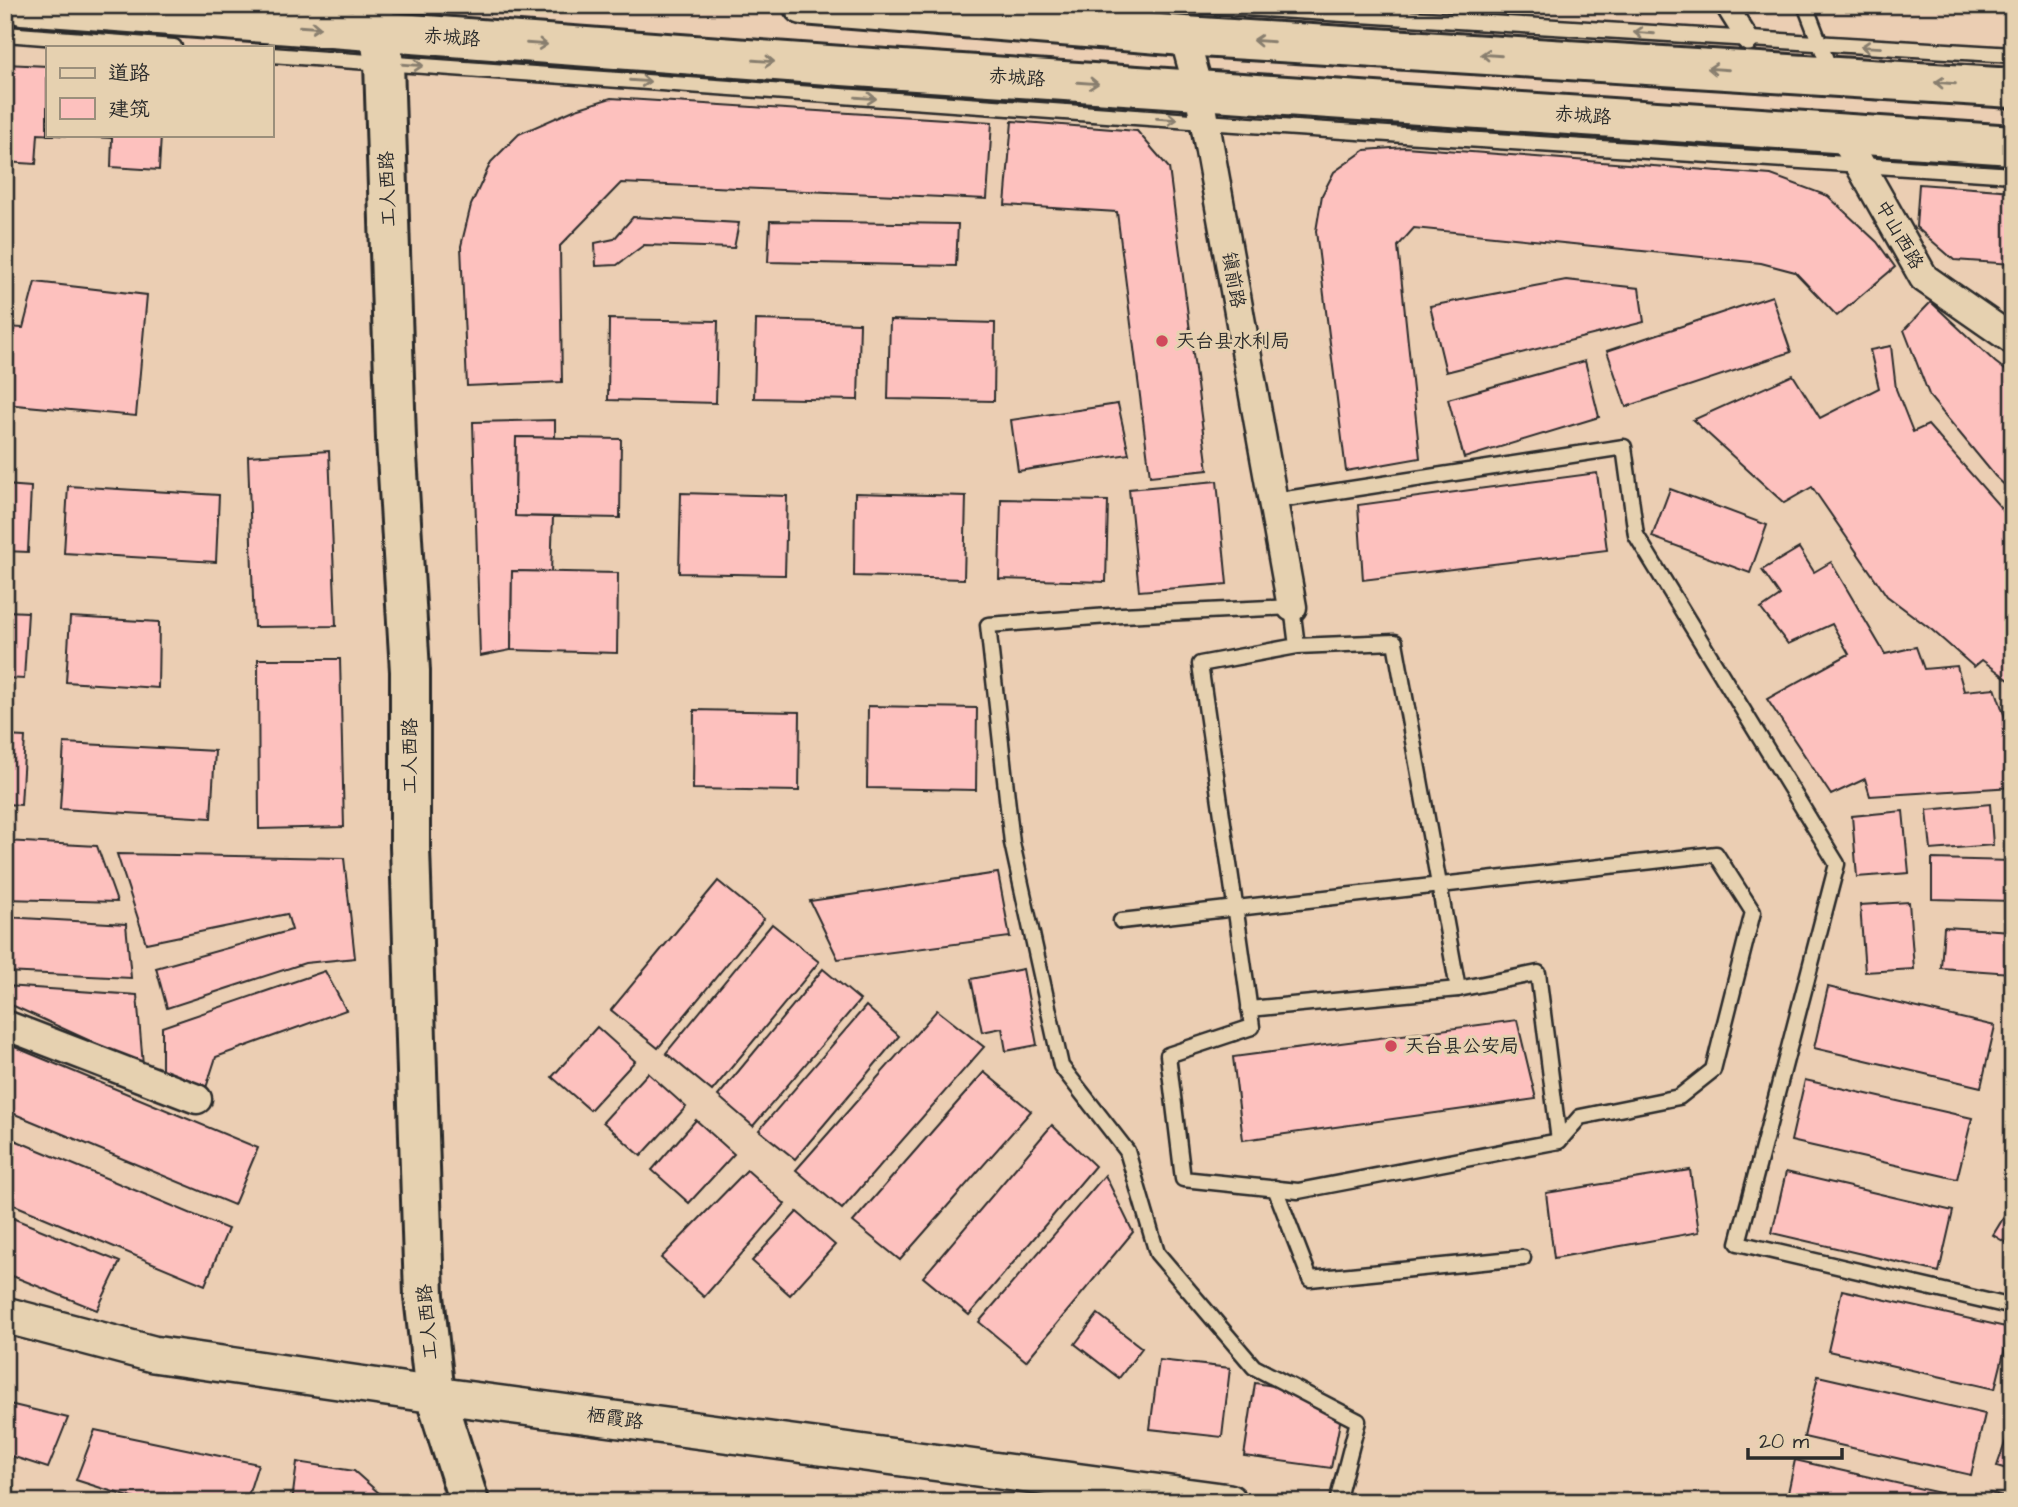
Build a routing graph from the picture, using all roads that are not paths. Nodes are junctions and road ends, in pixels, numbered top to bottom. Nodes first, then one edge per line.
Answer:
1 (22, 5) edge
2 (803, 5) edge
3 (1726, 5) edge
4 (1805, 5) edge
5 (1189, 20) edge
6 (5, 34) edge
7 (378, 34) edge
8 (1748, 40) junction
9 (161, 46) edge
10 (273, 55) edge
11 (2013, 55) edge
12 (1832, 76) junction
13 (2013, 88) edge
14 (1202, 106) junction
15 (2013, 145) edge
16 (1851, 149) junction
17 (2013, 174) edge
18 (2013, 340) edge
19 (1273, 501) junction
20 (1292, 607) junction
21 (1297, 646) junction
22 (1439, 885) junction
23 (1235, 908) junction
24 (1121, 921) dead end
25 (1458, 989) junction
26 (1250, 1009) junction
27 (5, 1024) edge
28 (197, 1099) dead end
29 (1559, 1141) junction
30 (1275, 1188) junction
31 (1523, 1258) dead end
32 (2013, 1307) edge
33 (5, 1315) edge
34 (435, 1395) junction
35 (470, 1502) edge
36 (1229, 1502) edge
37 (1337, 1502) edge

1 -> 7 main road, 赤城路
2 - 5 main road
3 - 8 street
4 - 12 lane
8 -> 5 lane
12 -> 5 main road
5 - 14 street, 镇前路
6 - 9 lane
7 - 10 lane
7 -> 14 main road, 赤城路
7 - 34 main road, 工人西路
11 -> 8 lane
13 -> 12 main road
14 - 16 main road, 赤城路
14 - 19 street, 镇前路
15 - 16 main road, 赤城路
16 - 17 lane
16 - 18 street, 中山西路
19 - 20 street, 镇前路
19 - 32 lane
20 - 21 lane
20 - 37 lane
21 - 22 lane
21 - 23 lane
22 - 23 lane
22 - 25 lane
22 - 29 lane
23 - 24 lane
23 - 26 lane
25 - 26 lane
25 - 29 lane
26 - 30 lane
27 - 28 street
29 - 30 lane
30 - 31 lane
33 - 34 street, 栖霞路
34 - 35 main road, 工人西路
34 - 36 street, 栖霞路

